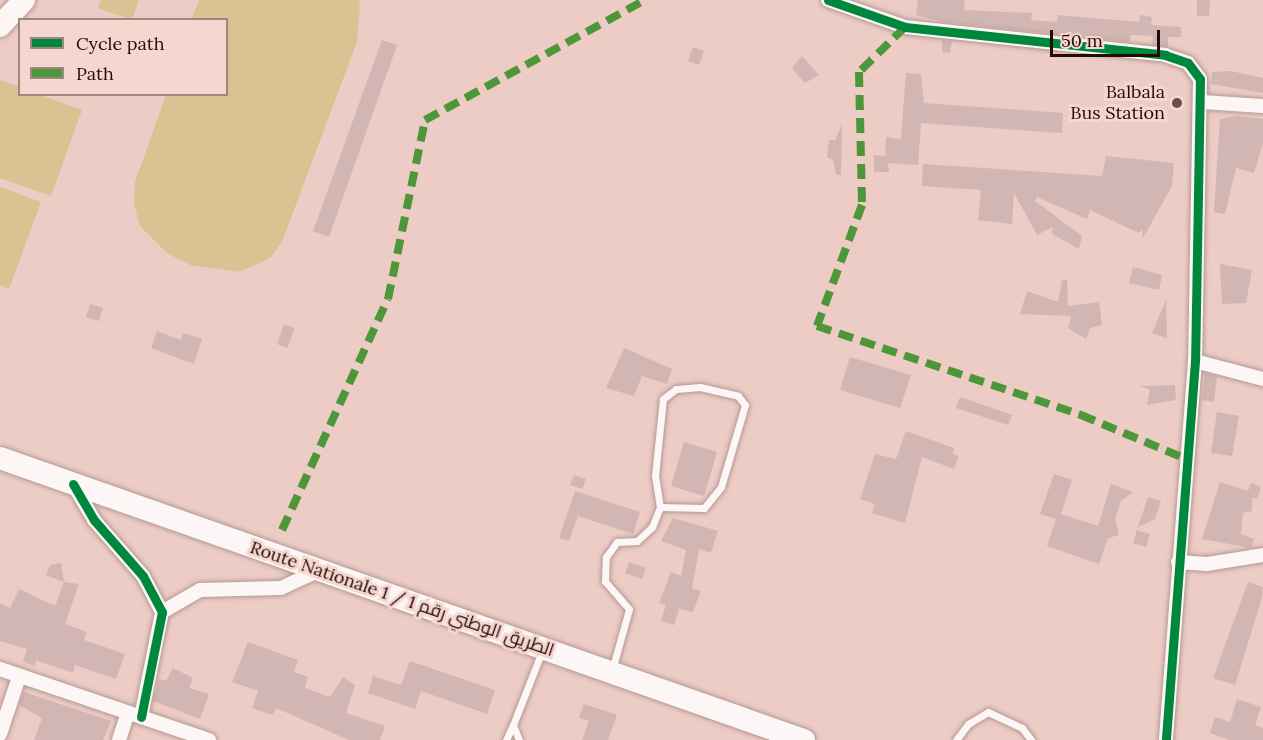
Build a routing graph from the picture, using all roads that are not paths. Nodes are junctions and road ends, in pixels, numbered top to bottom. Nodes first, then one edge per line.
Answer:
1 (24, 0) edge
2 (828, 0) edge
3 (0, 26) edge
4 (1202, 102) junction
5 (1263, 106) edge
6 (1194, 361) junction
7 (1263, 379) edge
8 (0, 458) edge
9 (73, 484) junction
10 (660, 507) junction
11 (1263, 555) edge
12 (1178, 562) junction
13 (320, 570) junction
14 (162, 612) junction
15 (543, 649) junction
16 (0, 669) edge
17 (611, 672) junction
18 (19, 677) junction
19 (135, 715) junction
20 (513, 725) junction
21 (0, 734) edge
22 (119, 740) edge
23 (209, 740) edge
24 (506, 740) edge
25 (519, 740) edge
26 (804, 740) edge
27 (956, 740) edge
28 (1031, 740) edge
29 (1166, 740) edge

1 - 3 main road
2 - 4 street
4 - 5 street
4 - 6 street
6 - 7 street
6 - 12 street
8 - 9 main road, Route Nationale 1 / الطريق الوطني رقم 1
9 - 13 main road, Route Nationale 1 / الطريق الوطني رقم 1
9 - 14 street
10 - 10 lane
10 - 17 lane
11 - 12 street
12 - 29 street
13 - 14 street
13 - 15 main road, Route Nationale 1 / الطريق الوطني رقم 1
14 - 19 street
15 - 17 main road, Route Nationale 1 / الطريق الوطني رقم 1
15 - 20 lane
16 - 18 street
17 - 26 main road, Route Nationale 1 / الطريق الوطني رقم 1
18 - 19 street
18 - 21 street
19 - 22 street
19 - 23 street
20 - 24 lane
20 - 25 lane
27 - 28 lane

